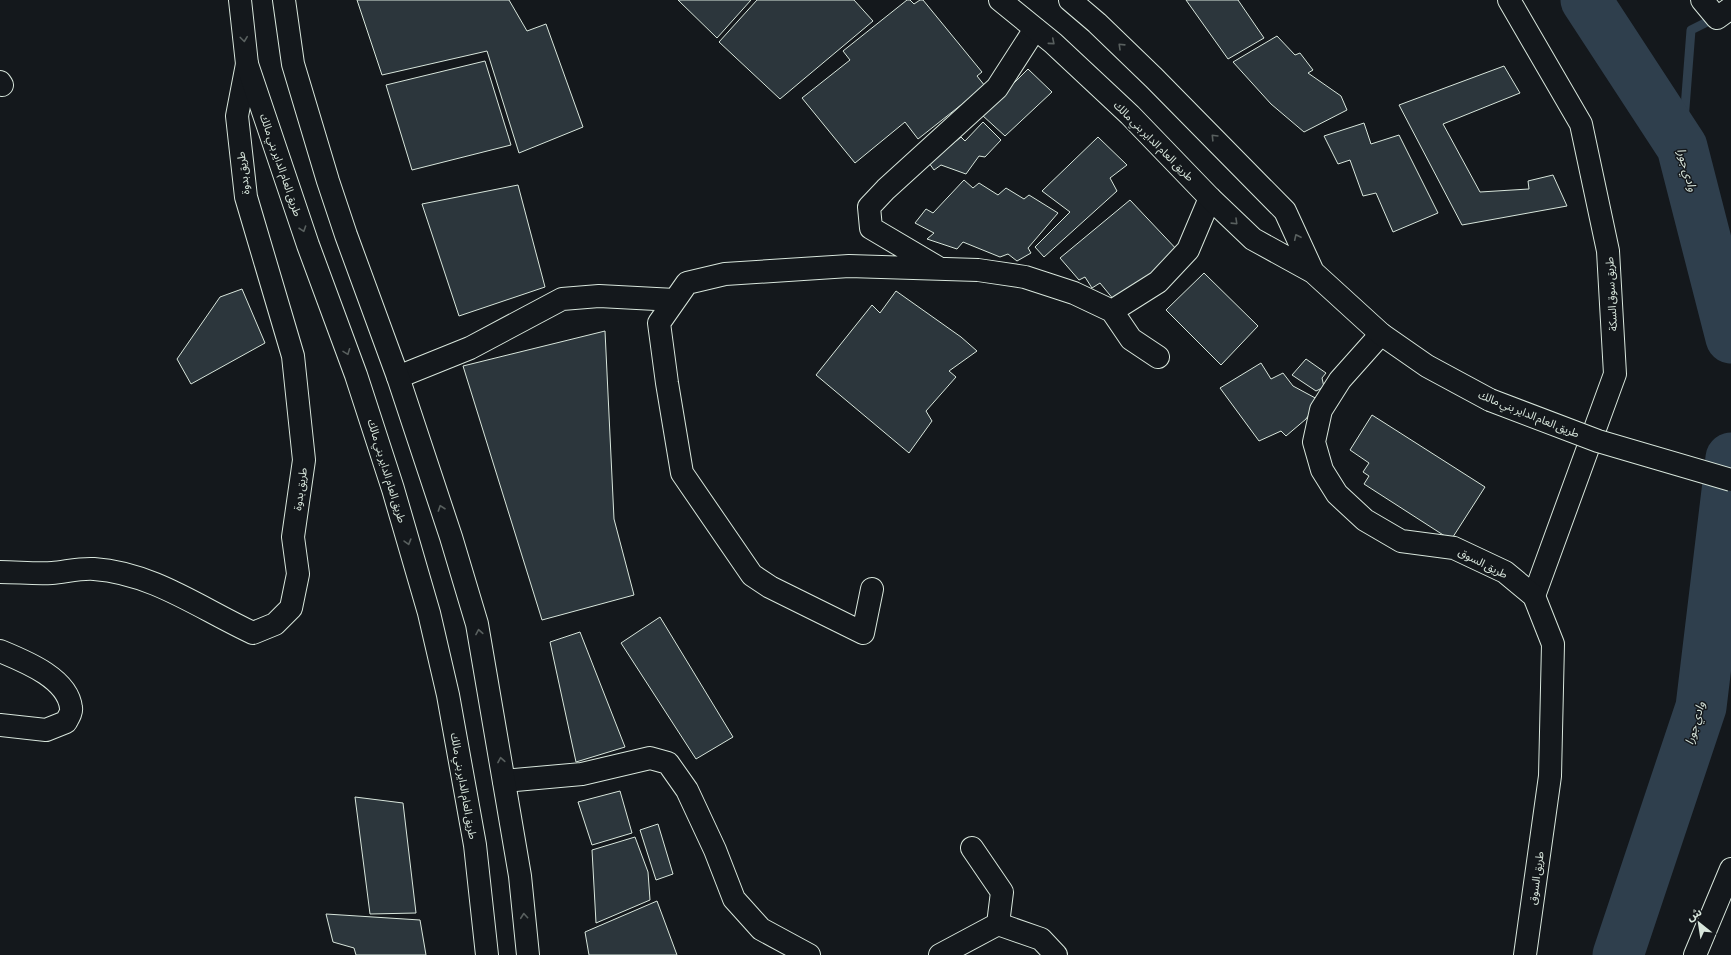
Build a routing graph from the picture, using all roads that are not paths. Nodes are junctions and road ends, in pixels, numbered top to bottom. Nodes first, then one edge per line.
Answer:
1 (240, 0) edge
2 (284, 0) edge
3 (1000, 0) edge
4 (1509, 0) edge
5 (1702, 0) edge
6 (1079, 3) edge
7 (1731, 8) edge
8 (1035, 29) junction
9 (247, 64) junction
10 (1210, 198) junction
11 (939, 268) junction
12 (1313, 272) junction
13 (675, 300) junction
14 (1112, 311) junction
15 (1381, 334) junction
16 (1158, 357) dead end
17 (398, 377) junction
18 (1731, 480) edge
19 (0, 572) edge
20 (872, 589) dead end
21 (1534, 596) junction
22 (0, 651) edge
23 (0, 726) edge
24 (504, 781) junction
25 (972, 848) dead end
26 (1731, 869) edge
27 (998, 924) junction
28 (802, 953) edge
29 (487, 955) edge
30 (528, 955) edge
31 (940, 955) edge
32 (1056, 955) edge
33 (1525, 955) edge
34 (1695, 955) edge

1 -> 9 main road, طريق العام الداير بني مالك
2 - 17 main road
3 - 8 main road, طريق العام الداير بني مالك
4 - 21 main road, طريق سوق السكة
5 - 7 main road
12 -> 6 main road, طريق العام الداير بني مالك
8 -> 10 main road, طريق العام الداير بني مالك
8 - 11 main road
9 - 19 main road, طريق بدوة
9 -> 29 main road, طريق العام الداير بني مالك
10 -> 12 main road, طريق العام الداير بني مالك
10 - 14 main road
11 - 13 main road
11 - 14 main road
12 - 15 main road, طريق العام الداير بني مالك
13 - 17 main road
13 - 20 main road
14 - 16 main road
15 - 18 main road, طريق العام الداير بني مالك, bridge
15 - 21 main road, طريق السوق
24 -> 17 main road
21 - 33 main road, طريق السوق
22 - 23 main road
24 - 28 main road
30 -> 24 main road
25 - 27 main road
26 - 34 main road
27 - 31 main road
27 - 32 main road

